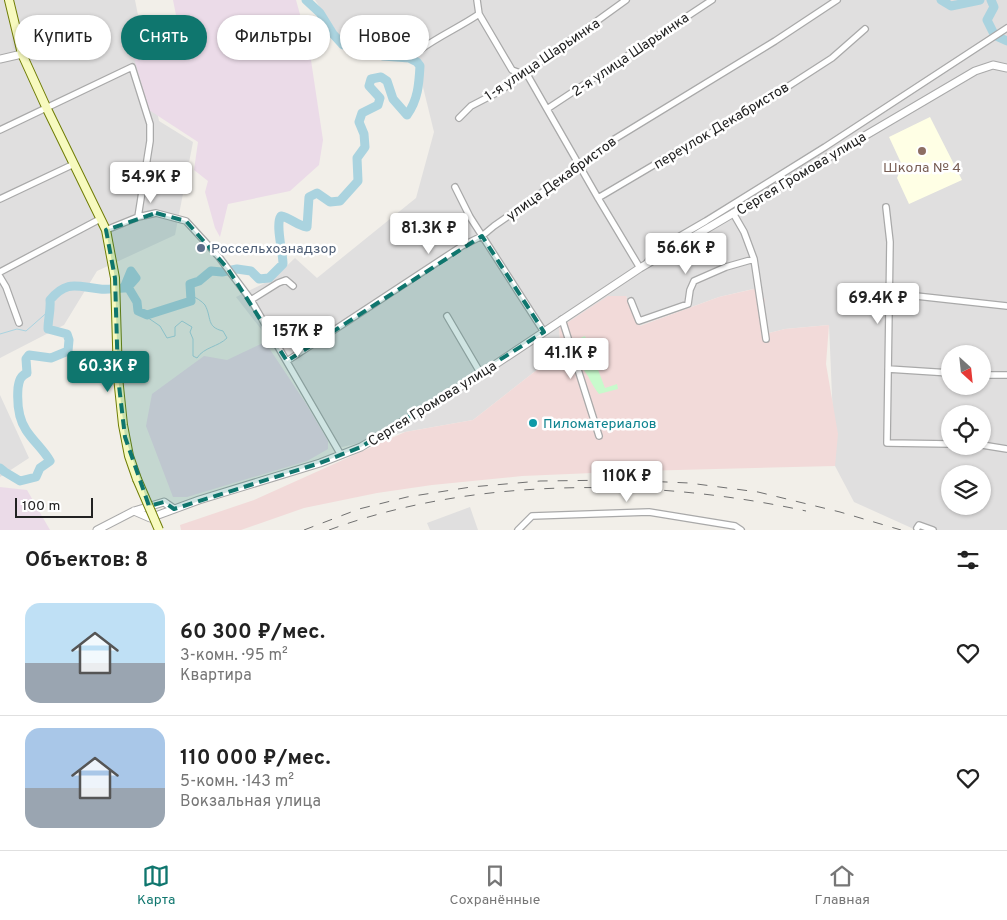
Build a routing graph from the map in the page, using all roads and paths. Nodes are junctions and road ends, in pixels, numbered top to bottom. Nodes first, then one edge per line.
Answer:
1 (9, 0) edge
2 (477, 0) edge
3 (626, 0) edge
4 (712, 0) edge
5 (837, 0) edge
6 (479, 14) junction
7 (15, 25) edge
8 (1007, 28) edge
9 (865, 29) dead end
10 (429, 43) edge
11 (15, 56) edge
12 (0, 59) edge
13 (25, 60) edge
14 (1007, 68) edge
15 (522, 74) junction
16 (47, 109) junction
17 (547, 109) junction
18 (459, 118) dead end
19 (0, 130) edge
20 (74, 164) junction
21 (580, 166) junction
22 (455, 187) dead end
23 (0, 198) edge
24 (598, 198) junction
25 (886, 207) dead end
26 (734, 213) junction
27 (138, 217) junction
28 (100, 219) junction
29 (106, 230) junction
30 (482, 236) junction
31 (754, 259) junction
32 (643, 266) junction
33 (0, 272) edge
34 (0, 277) edge
35 (293, 286) dead end
36 (889, 293) junction
37 (251, 300) junction
38 (631, 301) dead end
39 (1007, 306) edge
40 (447, 316) dead end
41 (562, 319) junction
42 (19, 323) dead end
43 (544, 332) junction
44 (766, 339) dead end
45 (287, 360) junction
46 (888, 369) junction
47 (941, 372) edge
48 (481, 374) junction
49 (991, 375) edge
50 (1007, 375) edge
51 (599, 436) dead end
52 (941, 444) edge
53 (991, 446) edge
54 (1007, 449) edge
55 (341, 454) junction
56 (174, 509) junction
57 (134, 511) junction
58 (917, 528) dead end
59 (98, 530) edge
60 (159, 530) edge
61 (518, 530) edge
62 (741, 530) edge
63 (933, 530) edge

1 - 7 main road
2 - 6 street
3 - 15 street, 1-я улица Шарьинка
4 - 17 street, 2-я улица Шарьинка
5 - 21 street, улица Декабристов
6 - 10 street
6 - 15 street
8 - 32 street
9 - 24 street, переулок Декабристов
11 - 12 street
13 - 16 main road
14 - 26 street, Сергея Громова улица
15 - 17 street
15 - 18 street, 1-я улица Шарьинка
16 - 19 street
16 - 20 main road
16 - 27 street
17 - 21 street
20 - 23 street
20 - 28 main road
21 - 24 street
21 - 30 street, улица Декабристов
22 - 30 street
24 - 32 street
25 - 36 street
26 - 31 street
26 - 32 street, Сергея Громова улица
27 - 29 street
27 - 37 street
28 - 29 main road
28 - 33 street
29 - 60 main road, bridge
30 - 43 street
30 - 45 street, улица Декабристов
31 - 38 street
31 - 44 street
32 - 41 street, Сергея Громова улица
34 - 42 street
35 - 37 street
36 - 39 street
36 - 46 street
37 - 45 street
40 - 48 street
41 - 43 street, Сергея Громова улица
41 - 51 street
43 - 48 street, Сергея Громова улица
45 - 55 street
46 - 47 street
46 - 52 street
48 - 55 street, Сергея Громова улица
49 - 50 street
53 - 54 street
55 - 56 street, Сергея Громова улица
56 - 57 street, Сергея Громова улица
56 - 57 street
57 - 59 street
58 - 63 street
61 - 62 street

